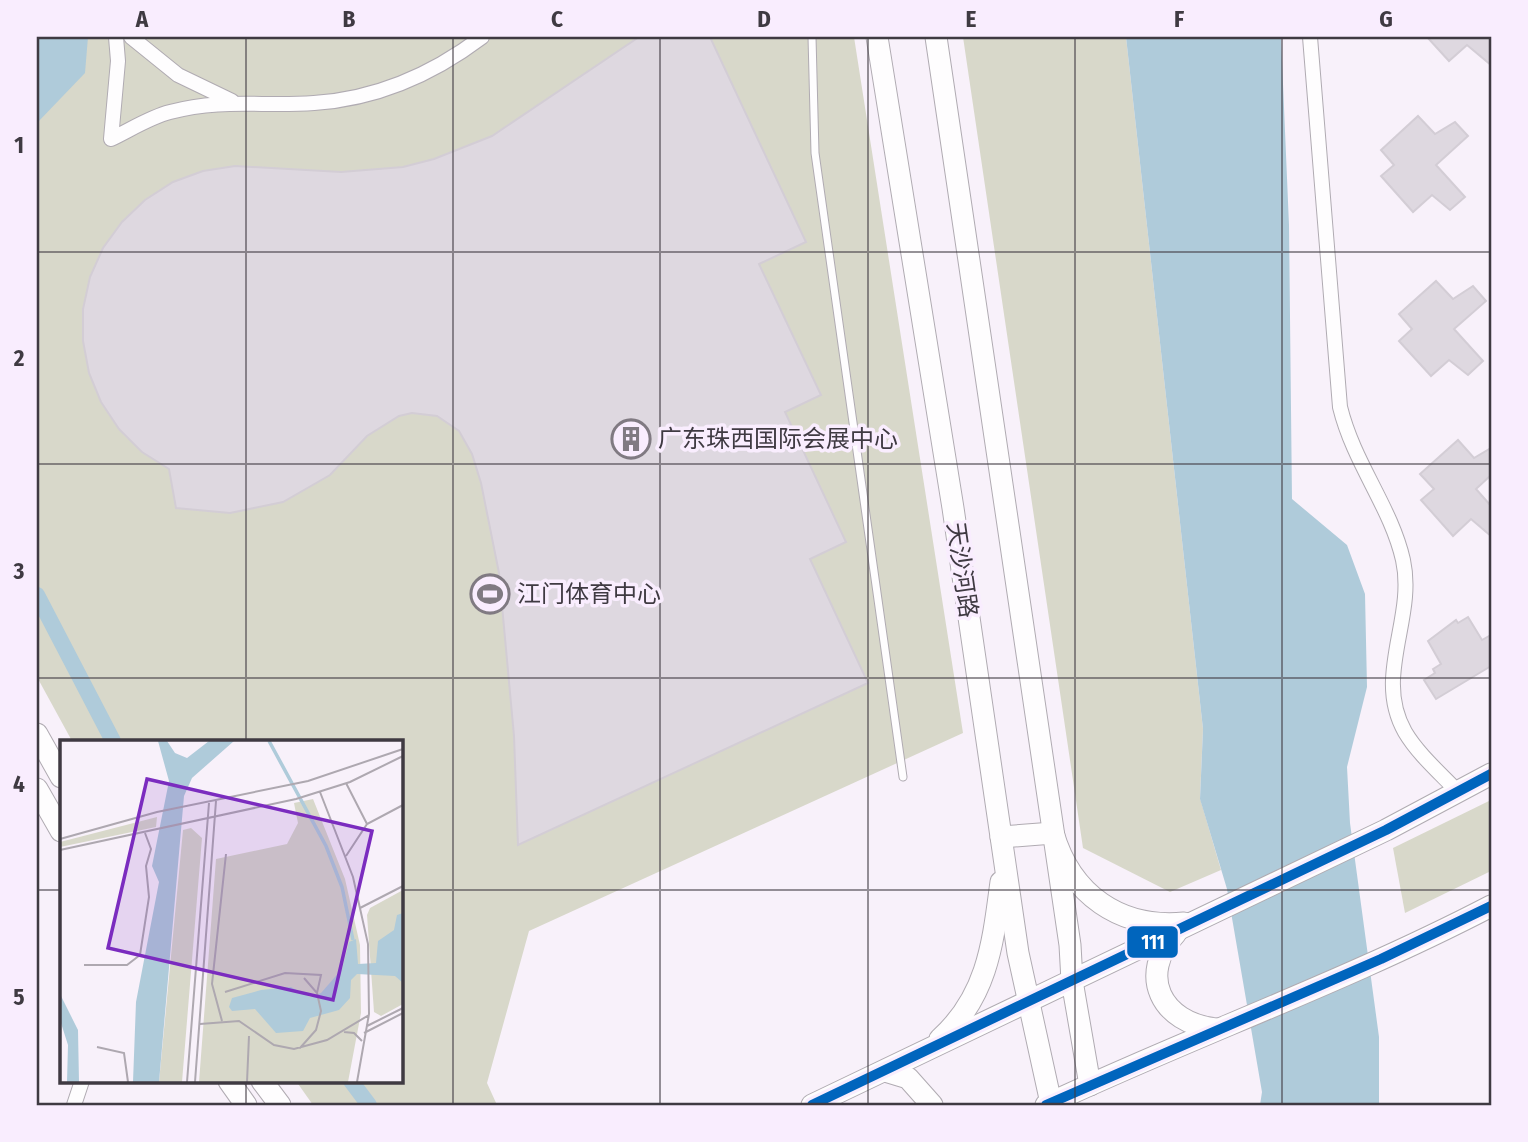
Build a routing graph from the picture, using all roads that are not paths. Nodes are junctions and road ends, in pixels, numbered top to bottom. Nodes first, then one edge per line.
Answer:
1 (116, 37) edge
2 (131, 37) edge
3 (482, 37) edge
4 (812, 37) edge
5 (877, 37) edge
6 (936, 37) edge
7 (1310, 37) edge
8 (234, 102) junction
9 (37, 734) edge
10 (1491, 774) edge
11 (60, 775) edge
12 (904, 777) dead end
13 (37, 789) edge
14 (1458, 792) junction
15 (60, 829) edge
16 (1053, 833) junction
17 (1002, 846) junction
18 (1491, 906) edge
19 (1196, 922) junction
20 (1072, 981) junction
21 (1028, 1002) junction
22 (1216, 1029) junction
23 (925, 1052) junction
24 (885, 1071) junction
25 (82, 1082) edge
26 (230, 1082) edge
27 (263, 1082) edge
28 (1090, 1084) junction
29 (1049, 1104) edge
30 (74, 1105) edge
31 (246, 1105) edge
32 (280, 1105) edge
33 (812, 1105) edge
34 (932, 1105) edge

1 - 8 street
2 - 8 street
3 - 8 street
4 - 12 lane
5 - 17 main road, 天沙河路
6 - 16 main road
7 - 14 street
9 - 11 main road
10 - 14 main road
13 - 15 main road
14 - 19 main road
16 - 17 main road
16 - 19 main road
16 - 20 main road
17 - 21 main road, 天沙河路
17 - 23 main road
18 - 22 main road
19 - 20 main road
19 - 22 main road
20 - 21 main road
20 - 28 main road
21 - 23 main road
21 - 29 main road, 天沙河路
22 - 28 main road
23 - 24 main road
24 - 33 main road
24 - 34 main road
25 - 30 street
26 - 31 main road
27 - 32 main road
28 - 29 main road

